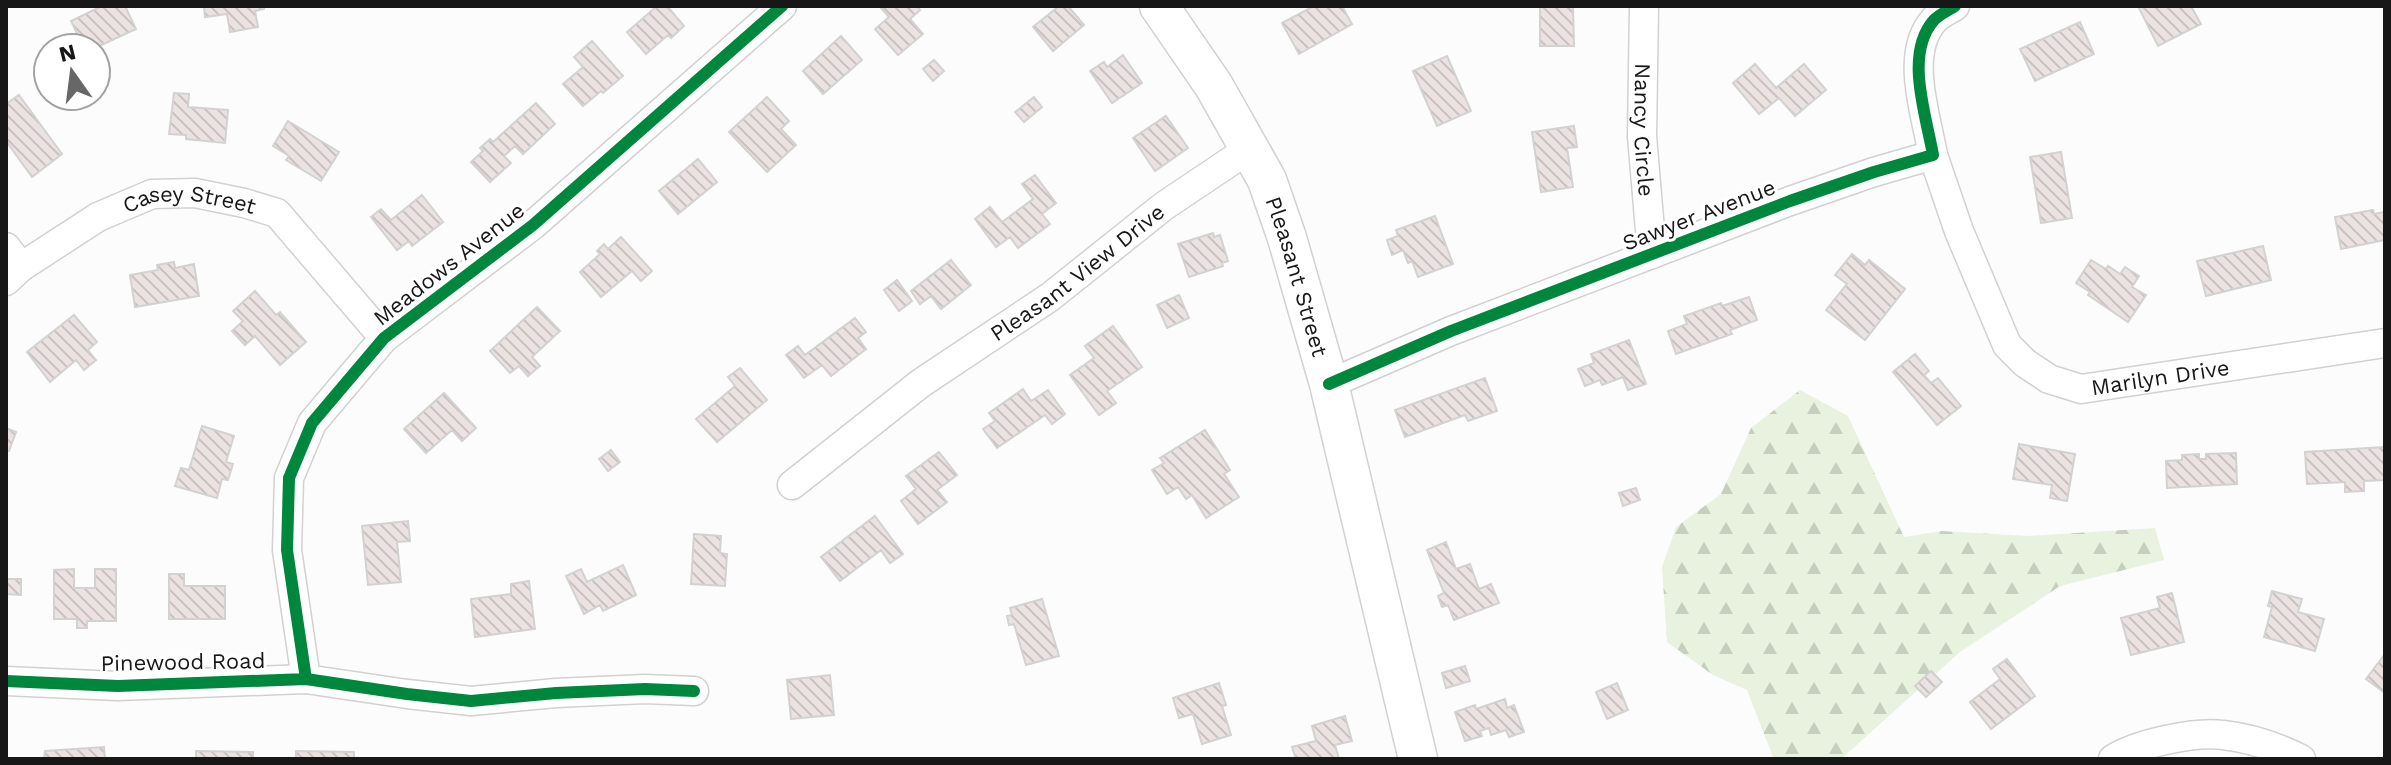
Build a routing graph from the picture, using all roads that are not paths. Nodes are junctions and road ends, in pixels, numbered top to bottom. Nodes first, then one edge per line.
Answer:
1 (782, 6) edge
2 (1159, 6) edge
3 (1644, 6) edge
4 (1955, 6) edge
5 (1249, 149) junction
6 (1933, 155) junction
7 (1652, 254) junction
8 (11, 265) edge
9 (384, 338) junction
10 (2385, 343) edge
11 (1329, 384) junction
12 (792, 485) dead end
13 (306, 679) junction
14 (6, 681) edge
15 (694, 691) dead end
16 (1418, 759) edge
17 (2113, 759) edge
18 (2301, 759) edge

1 - 9 street, Meadows Avenue
2 - 5 main road, Pleasant Street
3 - 7 street, Nancy Circle
4 - 6 street
5 - 11 main road, Pleasant Street
5 - 12 street, Pleasant View Drive
6 - 7 street, Sawyer Avenue
6 - 10 street, Marilyn Drive
7 - 11 street, Sawyer Avenue
8 - 9 street, Casey Street
9 - 13 street, Meadows Avenue
11 - 16 main road, Pleasant Street
13 - 14 street, Pinewood Road
13 - 15 street, Pinewood Road
17 - 18 street

